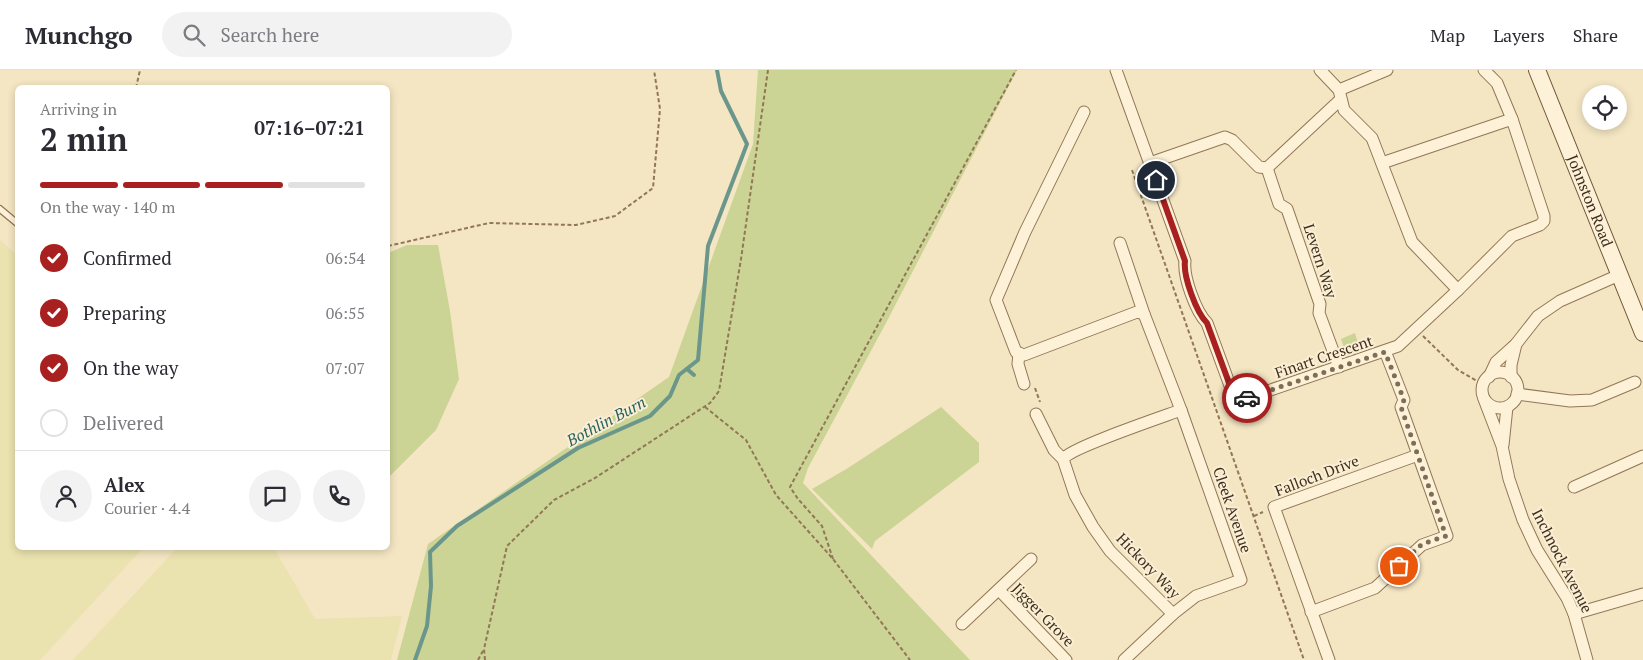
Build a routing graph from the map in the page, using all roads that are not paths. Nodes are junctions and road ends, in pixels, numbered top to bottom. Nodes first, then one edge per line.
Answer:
1 (1116, 70) edge
2 (1320, 70) edge
3 (1387, 70) edge
4 (1484, 70) edge
5 (1537, 70) edge
6 (1340, 95) junction
7 (1084, 112) dead end
8 (1512, 119) junction
9 (1382, 162) junction
10 (1150, 164) junction
11 (1267, 168) junction
12 (0, 209) edge
13 (15, 222) edge
14 (1120, 243) dead end
15 (1619, 275) junction
16 (1458, 290) junction
17 (1144, 314) junction
18 (1643, 333) edge
19 (1516, 344) junction
20 (1385, 352) junction
21 (1019, 353) junction
22 (1339, 367) junction
23 (1511, 377) junction
24 (1486, 381) junction
25 (1635, 382) dead end
26 (1024, 384) dead end
27 (1518, 394) junction
28 (1484, 399) junction
29 (1507, 407) junction
30 (1181, 410) junction
31 (1036, 414) dead end
32 (1502, 446) junction
33 (1418, 455) junction
34 (1643, 456) edge
35 (1062, 460) junction
36 (1574, 487) dead end
37 (1031, 559) dead end
38 (999, 590) junction
39 (1643, 594) edge
40 (1310, 612) junction
41 (1173, 614) junction
42 (1574, 614) junction
43 (962, 624) dead end
44 (1066, 660) edge
45 (1124, 660) edge
46 (1328, 660) edge
47 (1587, 660) edge

1 - 10 street, Finart Crescent
2 - 6 street
3 - 6 street
4 - 8 street
5 - 15 main road, Johnston Road
6 - 9 street
6 - 11 street
7 - 21 street
8 - 9 street
8 - 16 street, Finart Crescent
9 - 16 street
10 - 11 street
10 - 22 street, Finart Crescent
11 - 22 street, Levern Way
12 - 13 lane
14 - 17 street, Cleek Avenue
15 - 18 main road, Johnston Road
15 - 19 street
16 - 20 street, Finart Crescent
17 - 21 street
17 - 30 street, Cleek Avenue
19 - 23 street
19 - 24 street
20 - 22 street, Finart Crescent
20 - 33 street
21 - 26 street
23 - 24 street
23 - 27 street
24 - 28 street
25 - 27 street
27 - 29 street
28 - 29 street
28 - 32 street, Inchnock Avenue
29 - 32 street, Inchnock Avenue
30 - 35 street
30 - 41 street, Cleek Avenue
31 - 35 street, Hickory Way
32 - 42 street, Inchnock Avenue
33 - 40 street
33 - 40 street, Falloch Drive
34 - 36 street
35 - 41 street, Hickory Way
37 - 38 street, Jigger Grove
38 - 43 street, Jigger Grove
38 - 44 street, Jigger Grove
39 - 42 street
40 - 46 street, Falloch Drive
41 - 45 street, Cleek Avenue
42 - 47 street, Inchnock Avenue

